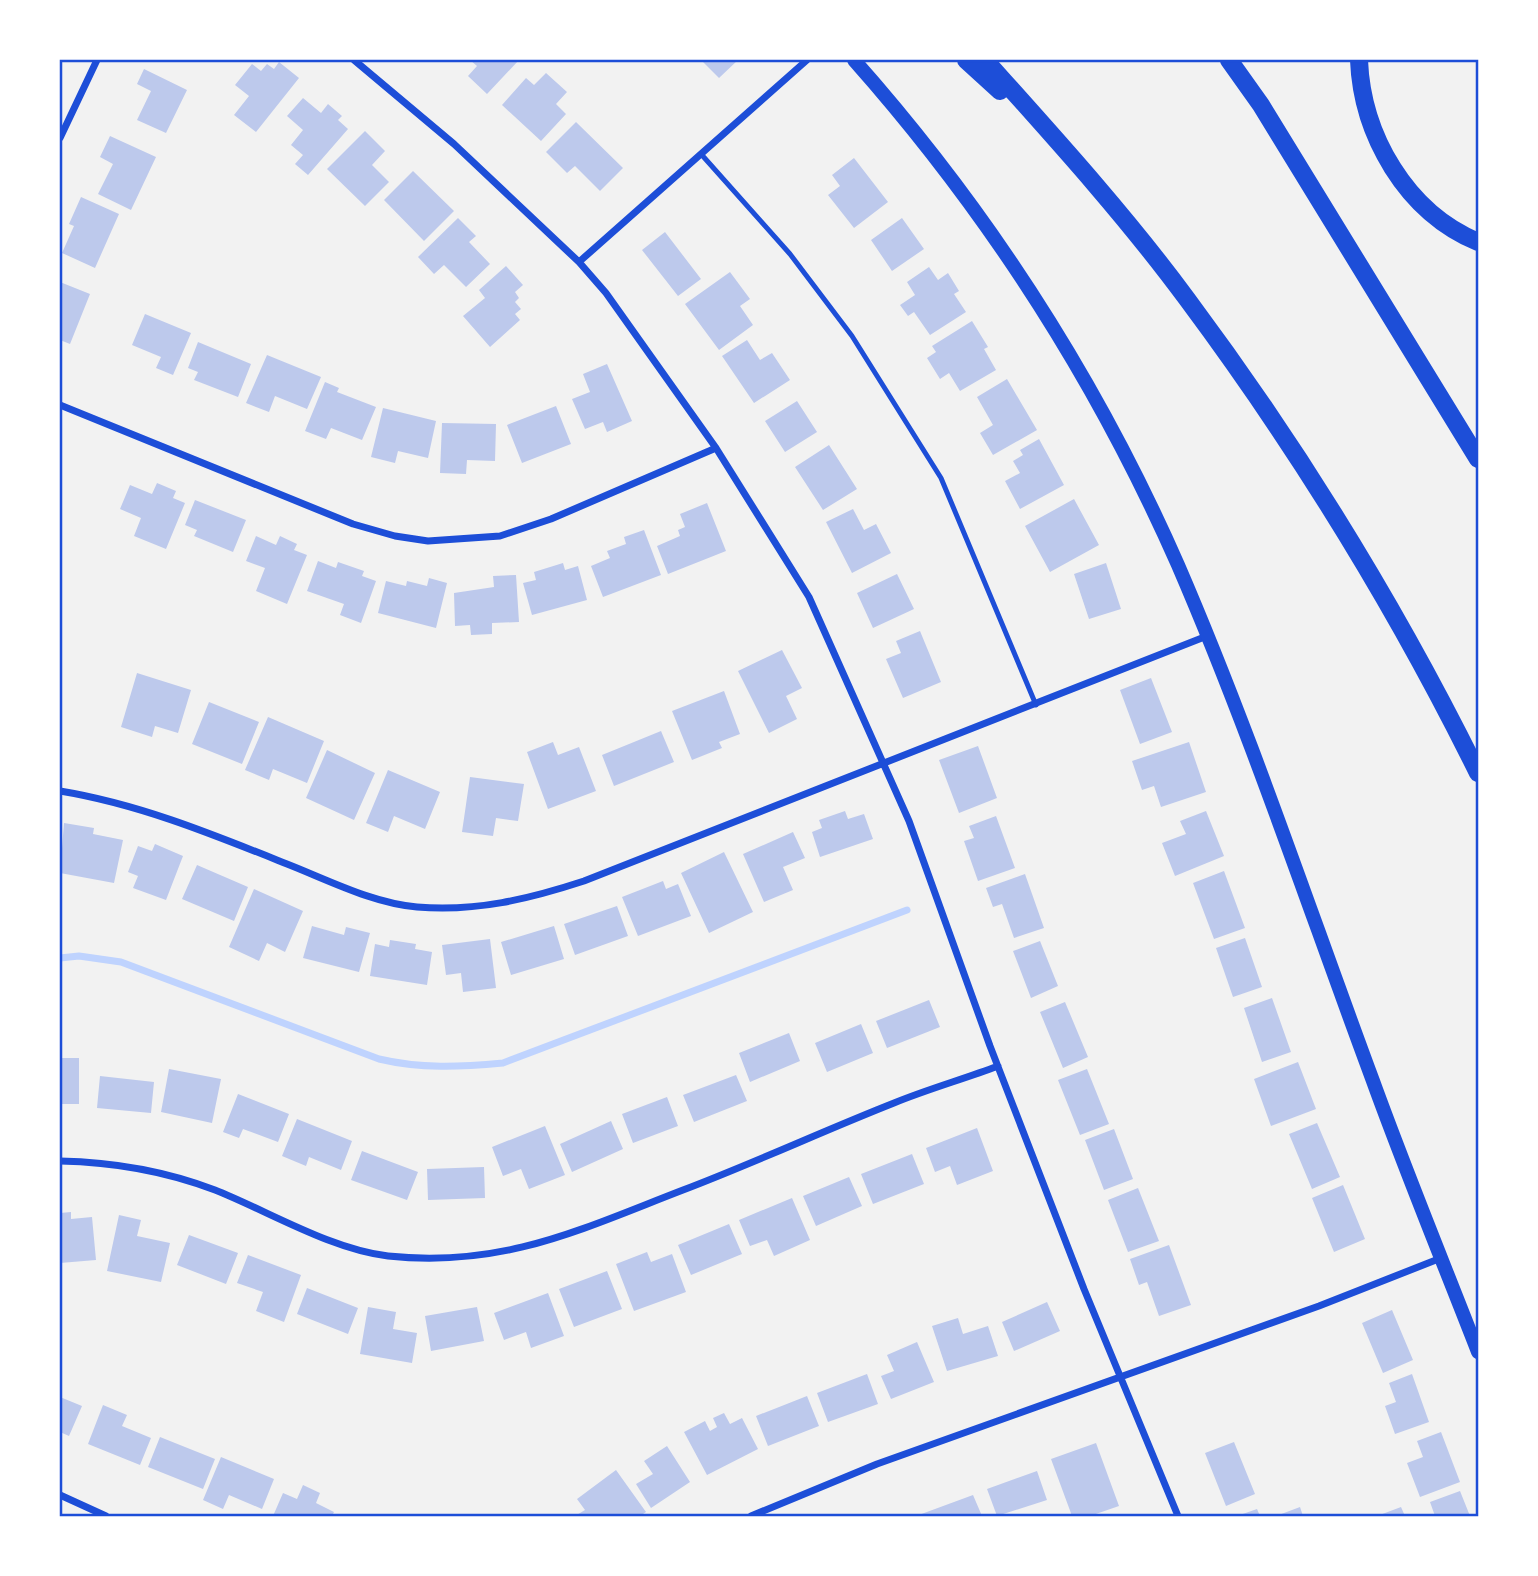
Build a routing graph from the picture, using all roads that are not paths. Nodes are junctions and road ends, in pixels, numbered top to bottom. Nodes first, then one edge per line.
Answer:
1 (97, 60) edge
2 (354, 60) edge
3 (807, 60) edge
4 (855, 60) edge
5 (965, 60) edge
6 (985, 60) edge
7 (1229, 60) edge
8 (1359, 60) edge
9 (60, 138) edge
10 (701, 154) junction
11 (1086, 173) junction
12 (1479, 242) edge
13 (579, 262) junction
14 (60, 405) edge
15 (716, 448) junction
16 (1479, 459) edge
17 (1207, 636) junction
18 (1036, 705) junction
19 (884, 761) junction
20 (1479, 773) edge
21 (60, 790) edge
22 (998, 1066) junction
23 (60, 1161) edge
24 (1442, 1257) junction
25 (1479, 1352) edge
26 (1120, 1377) junction
27 (60, 1495) edge
28 (106, 1517) edge
29 (751, 1517) edge
30 (1178, 1517) edge

1 - 9 street
2 - 13 street
3 - 10 street
4 - 17 main road
5 - 11 highway
6 - 11 highway
7 - 16 highway
8 - 12 highway
10 - 13 street
10 - 18 lane
11 - 20 highway
13 - 15 street
14 - 15 street
15 - 19 street
17 - 18 street
17 - 24 main road
18 - 19 street
19 - 21 street
19 - 22 street
22 - 23 street
22 - 26 street
24 - 25 main road
24 - 26 street
26 - 29 street
26 - 30 street
27 - 28 street

